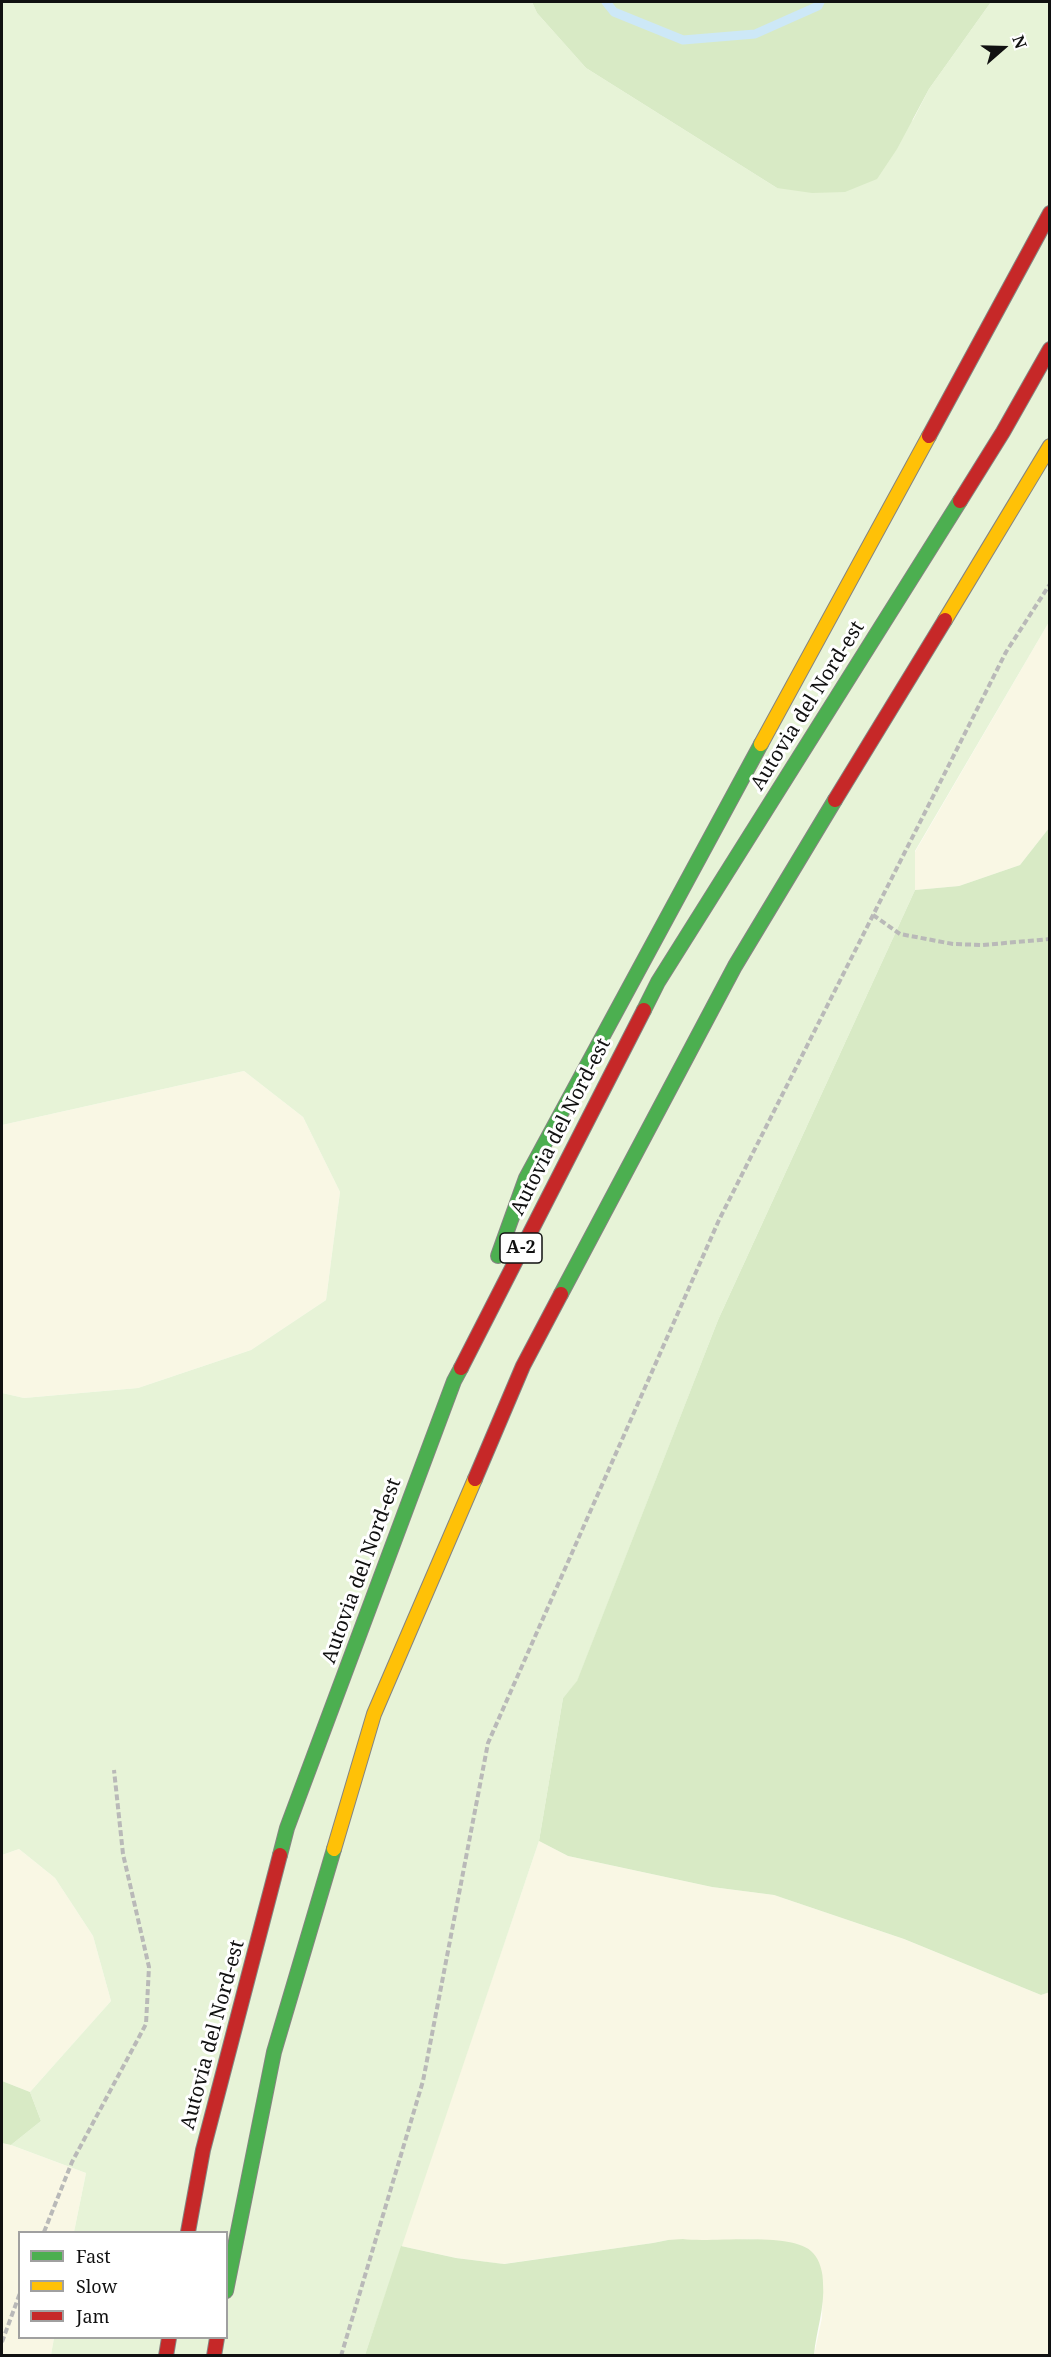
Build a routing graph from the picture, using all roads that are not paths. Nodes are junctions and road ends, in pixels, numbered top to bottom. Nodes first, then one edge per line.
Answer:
1 (1050, 213) edge
2 (1050, 349) edge
3 (1050, 446) edge
4 (494, 1268) dead end
5 (486, 1291) dead end
6 (454, 1381) junction
7 (188, 2231) edge
8 (228, 2281) edge
9 (169, 2339) edge
10 (217, 2339) edge
11 (166, 2355) edge
12 (214, 2355) edge

1 - 4 highway
2 - 6 highway, Autovia del Nord-est / A-2
3 - 8 highway
5 - 6 highway
6 - 7 highway, Autovia del Nord-est / A-2
9 - 11 highway
10 - 12 highway

